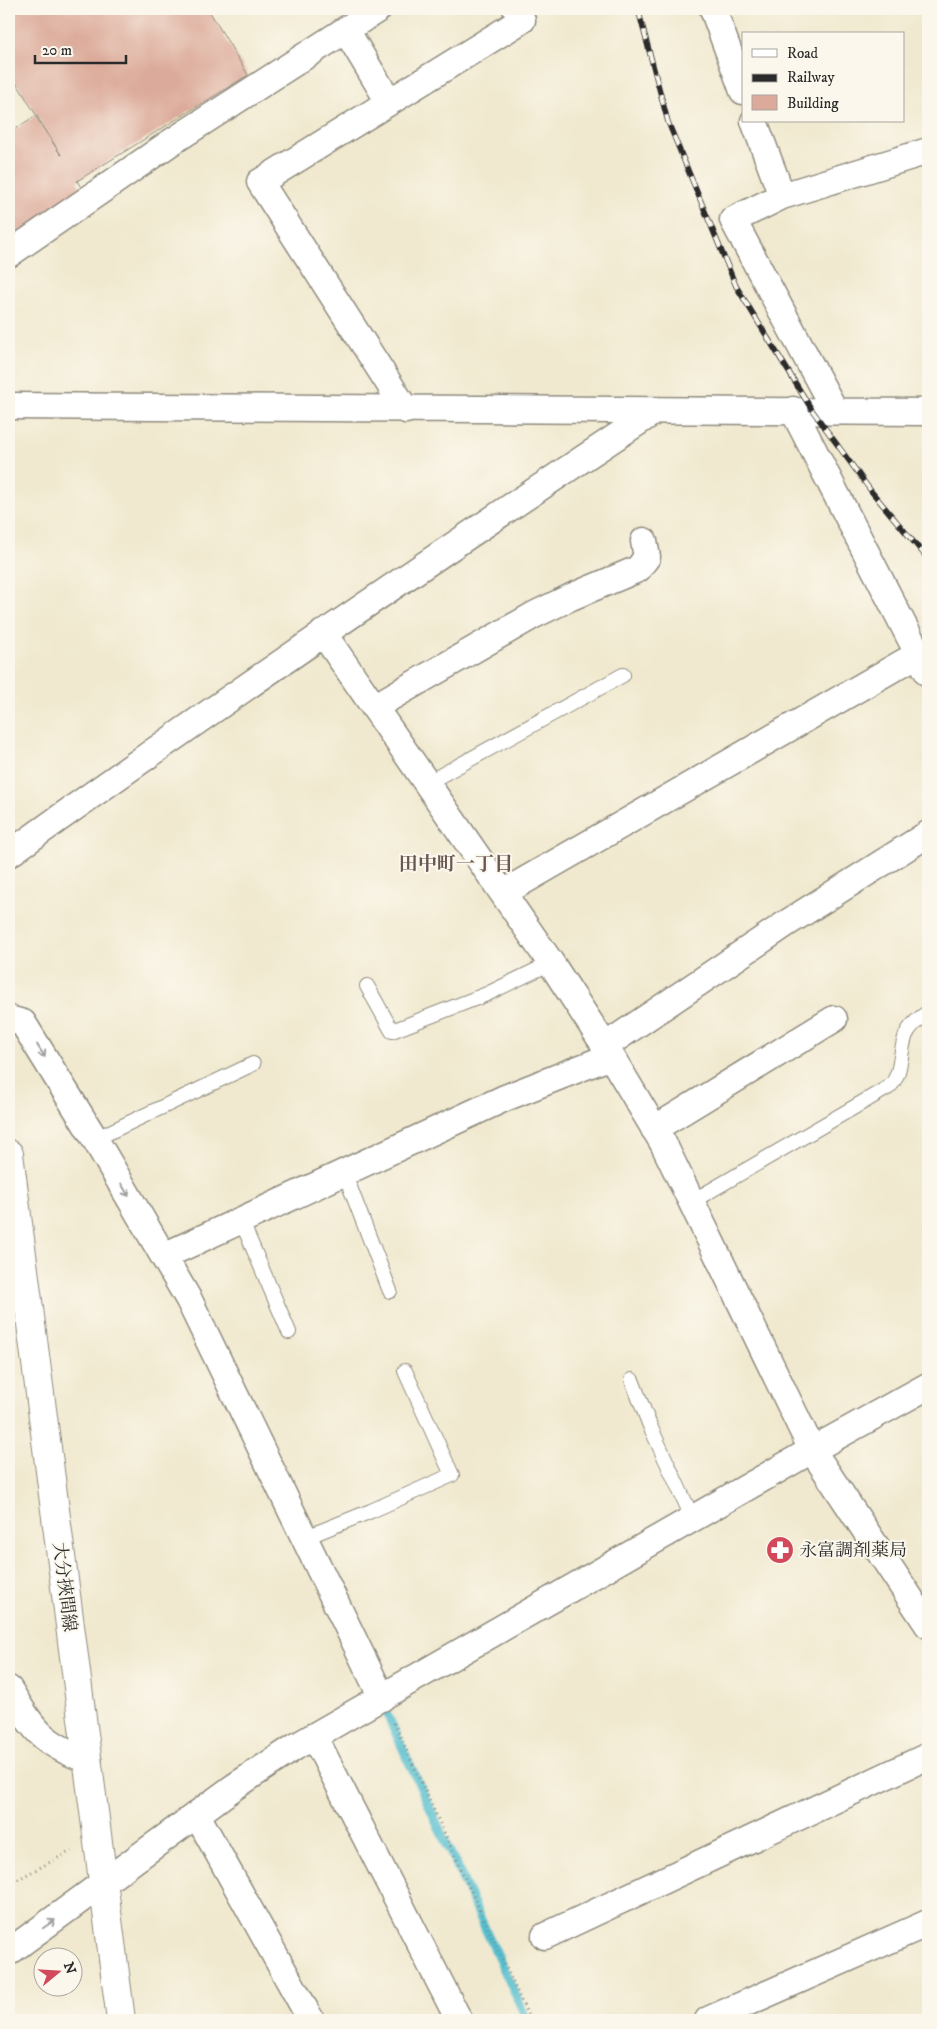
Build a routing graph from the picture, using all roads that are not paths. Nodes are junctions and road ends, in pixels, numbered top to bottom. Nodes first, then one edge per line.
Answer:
1 (378, 9) edge
2 (516, 9) edge
3 (712, 9) edge
4 (346, 30) junction
5 (742, 88) edge
6 (389, 102) junction
7 (754, 122) edge
8 (928, 151) edge
9 (782, 196) junction
10 (9, 254) edge
11 (9, 406) edge
12 (406, 410) junction
13 (793, 410) junction
14 (655, 411) junction
15 (835, 411) junction
16 (928, 412) edge
17 (644, 541) dead end
18 (323, 633) junction
19 (906, 661) dead end
20 (928, 674) edge
21 (623, 675) dead end
22 (374, 707) junction
23 (427, 784) junction
24 (928, 834) edge
25 (9, 854) edge
26 (503, 893) junction
27 (550, 963) junction
28 (367, 986) dead end
29 (928, 1012) edge
30 (9, 1019) edge
31 (834, 1020) dead end
32 (608, 1051) junction
33 (253, 1064) dead end
34 (654, 1129) junction
35 (95, 1139) junction
36 (9, 1154) edge
37 (344, 1172) junction
38 (691, 1202) junction
39 (241, 1220) junction
40 (164, 1256) junction
41 (390, 1291) dead end
42 (289, 1332) dead end
43 (405, 1371) dead end
44 (632, 1380) dead end
45 (928, 1386) edge
46 (812, 1450) junction
47 (693, 1519) junction
48 (304, 1538) junction
49 (928, 1625) edge
50 (9, 1689) edge
51 (382, 1698) junction
52 (314, 1736) junction
53 (928, 1756) edge
54 (88, 1760) junction
55 (197, 1815) junction
56 (104, 1885) junction
57 (928, 1923) edge
58 (545, 1936) dead end
59 (9, 1952) edge
60 (121, 2020) edge
61 (311, 2020) edge
62 (459, 2020) edge
63 (708, 2020) edge

1 - 4 street
2 - 6 street
3 - 5 street
4 - 6 street
4 - 10 street
6 - 12 street
7 - 9 street
8 - 9 street
9 - 15 street
11 - 12 street
12 - 14 street
13 - 14 street
13 - 15 street
13 - 20 street
14 - 18 street
15 - 16 street
17 - 22 street
18 - 22 street
18 - 25 street
19 - 26 street
21 - 23 lane
22 - 23 street
23 - 26 street
24 - 32 street
26 - 27 street
27 - 28 lane
27 - 32 street
29 - 38 lane
30 -> 35 street
31 - 34 street
32 - 34 street
32 - 37 street
33 - 35 lane
34 - 38 street
35 -> 40 street
36 - 54 main road, 大分挾間線
37 - 39 street
37 - 41 lane
38 - 46 street
39 - 40 street
39 - 42 lane
40 - 48 street
43 - 48 lane
44 - 47 lane
45 - 46 street
46 - 47 street
46 - 49 street
47 - 51 street
48 - 51 street
50 - 54 street
51 - 52 street
52 - 55 street
52 - 62 street
53 - 58 street
54 - 56 main road, 大分挾間線
55 - 56 street
55 - 61 street
59 -> 56 street
56 - 60 main road, 大分挾間線
57 - 63 street

